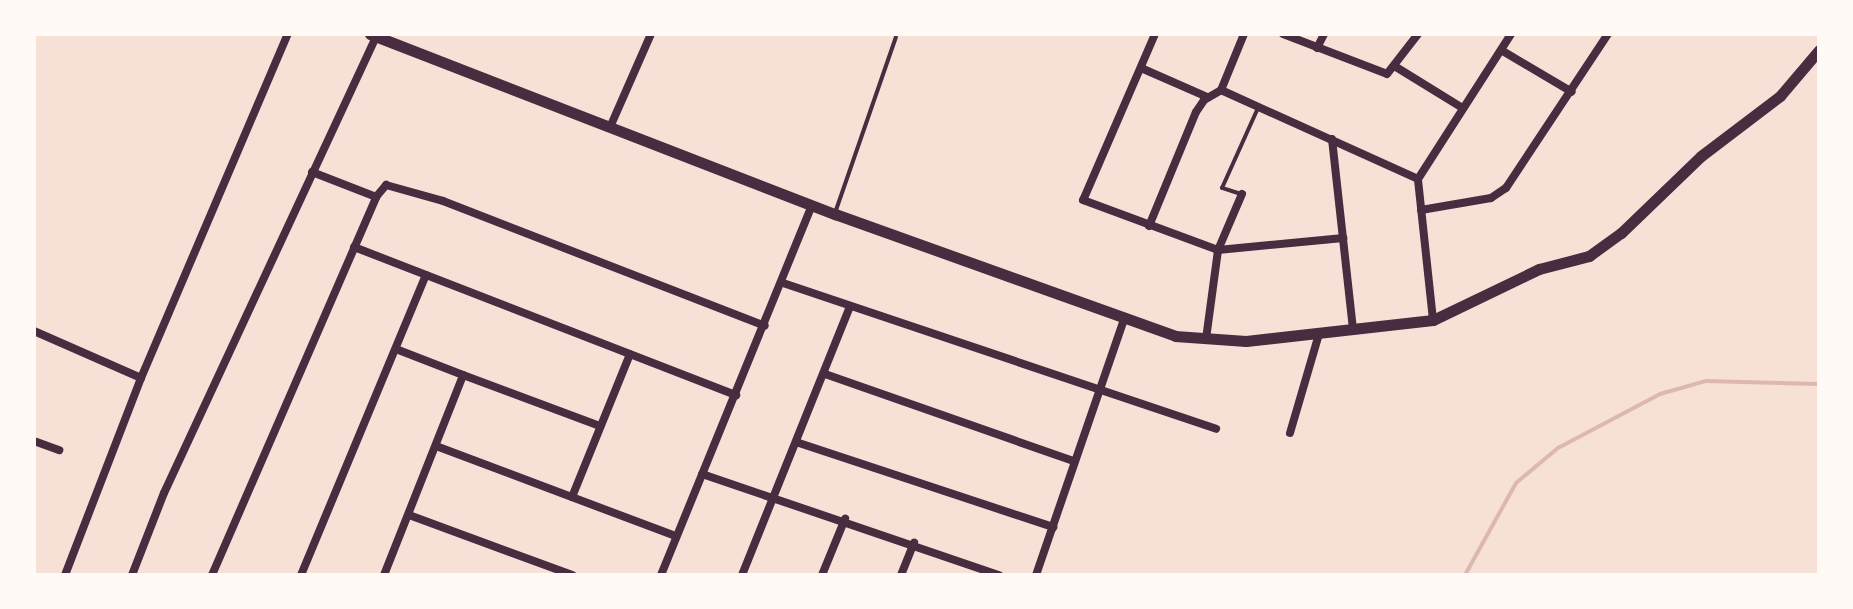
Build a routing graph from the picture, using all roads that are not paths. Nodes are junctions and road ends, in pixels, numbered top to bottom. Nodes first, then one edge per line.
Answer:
1 (288, 34) edge
2 (651, 34) edge
3 (1155, 34) edge
4 (1244, 34) edge
5 (1283, 34) edge
6 (1324, 34) edge
7 (1418, 34) edge
8 (1511, 34) edge
9 (1608, 34) edge
10 (373, 35) edge
11 (896, 37) dead end
12 (1317, 48) junction
13 (1501, 50) junction
14 (1819, 50) edge
15 (1396, 67) junction
16 (1141, 68) junction
17 (1221, 90) junction
18 (1572, 92) junction
19 (1207, 97) junction
20 (1259, 106) junction
21 (1461, 107) junction
22 (611, 125) junction
23 (1332, 139) junction
24 (312, 172) junction
25 (1418, 179) junction
26 (1242, 194) joint
27 (376, 197) junction
28 (812, 205) junction
29 (1421, 210) junction
30 (835, 214) junction
31 (1149, 226) junction
32 (1343, 238) junction
33 (354, 247) junction
34 (1218, 250) junction
35 (426, 275) junction
36 (783, 283) junction
37 (850, 306) junction
38 (1125, 317) junction
39 (1433, 320) junction
40 (765, 326) junction
41 (1353, 328) junction
42 (34, 331) edge
43 (1318, 337) junction
44 (1206, 339) junction
45 (396, 349) junction
46 (630, 354) junction
47 (825, 374) junction
48 (463, 375) junction
49 (141, 378) junction
50 (1099, 391) junction
51 (736, 395) junction
52 (600, 426) junction
53 (1216, 429) dead end
54 (1290, 433) dead end
55 (34, 441) edge
56 (799, 443) junction
57 (436, 446) junction
58 (59, 450) dead end
59 (1074, 461) junction
60 (702, 474) junction
61 (572, 497) junction
62 (777, 498) junction
63 (409, 515) junction
64 (845, 519) junction
65 (1053, 527) junction
66 (676, 536) junction
67 (914, 543) junction
68 (68, 574) edge
69 (132, 575) edge
70 (212, 575) edge
71 (301, 575) edge
72 (384, 575) edge
73 (572, 575) edge
74 (661, 575) edge
75 (742, 575) edge
76 (822, 575) edge
77 (901, 575) edge
78 (999, 575) edge
79 (1036, 575) edge

1 - 49 street
2 - 22 street
3 - 16 street
4 - 17 street
5 - 12 street
6 - 12 street
7 - 15 street
8 - 13 street
9 - 18 street
10 - 22 main road
10 - 24 street
11 - 30 lane
12 - 15 street
13 - 18 street
13 - 21 street
14 - 39 main road
15 - 21 street
16 - 19 street
16 - 31 street
17 - 19 street
17 - 20 street
18 - 29 street
19 - 31 street
20 - 23 street
20 - 26 lane
21 - 25 street
22 - 28 main road
23 - 25 street
23 - 32 street
24 - 27 street
24 - 69 street
25 - 29 street
26 - 34 street
27 - 33 street
27 - 40 street
28 - 30 main road
28 - 36 street
29 - 39 street
30 - 38 main road
31 - 34 street
32 - 34 street
32 - 41 street
33 - 35 street
33 - 70 street
34 - 44 street
35 - 45 street
35 - 46 street
36 - 37 street
36 - 40 street
37 - 47 street
37 - 50 street
38 - 44 main road
38 - 50 street
39 - 41 main road
40 - 51 street
41 - 43 main road
42 - 49 street
43 - 44 main road
43 - 54 street
45 - 48 street
45 - 71 street
46 - 51 street
46 - 52 street
47 - 56 street
47 - 59 street
48 - 52 street
48 - 57 street
49 - 68 street
50 - 53 street
50 - 59 street
51 - 60 street
52 - 61 street
55 - 58 street
56 - 62 street
56 - 65 street
57 - 61 street
57 - 63 street
59 - 65 street
60 - 62 street
60 - 66 street
61 - 66 street
62 - 64 street
62 - 75 street
63 - 72 street
63 - 73 street
64 - 67 street
64 - 76 street
65 - 79 street
66 - 74 street
67 - 77 street
67 - 78 street

